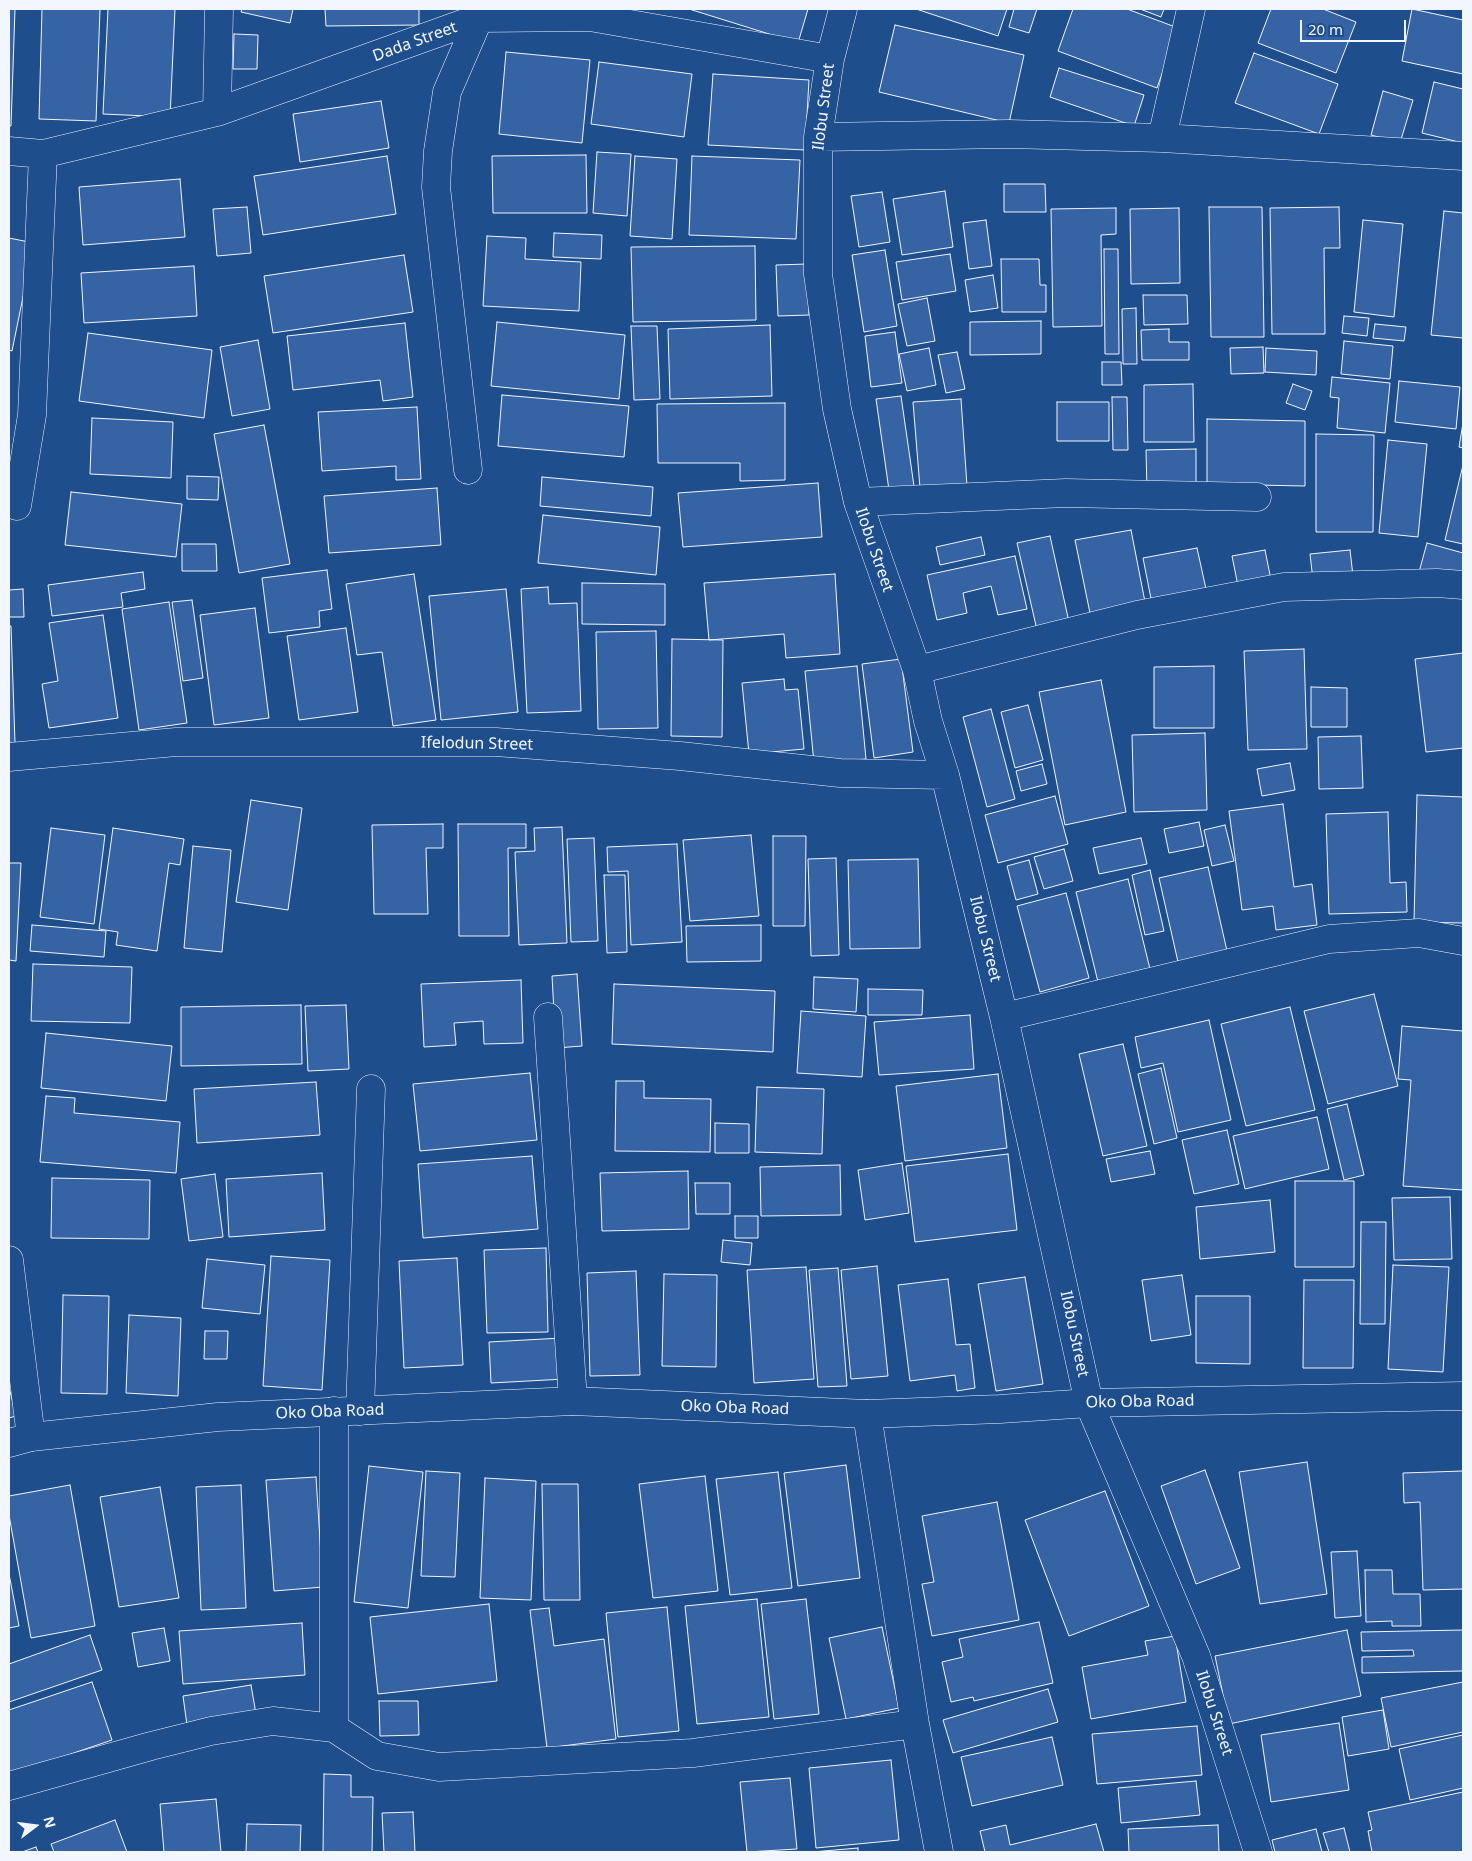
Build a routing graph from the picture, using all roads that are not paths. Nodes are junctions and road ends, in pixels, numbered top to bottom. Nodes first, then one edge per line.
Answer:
1 (219, 9) edge
2 (843, 9) edge
3 (1191, 9) edge
4 (481, 13) edge
5 (830, 59) junction
6 (217, 112) junction
7 (818, 136) junction
8 (1162, 138) junction
9 (9, 150) edge
10 (43, 154) junction
11 (1463, 156) edge
12 (468, 470) dead end
13 (1257, 497) dead end
14 (858, 502) junction
15 (17, 506) dead end
16 (1463, 585) edge
17 (916, 670) junction
18 (9, 757) edge
19 (945, 775) junction
20 (1463, 941) edge
21 (548, 1017) dead end
22 (1004, 1017) junction
23 (372, 1089) dead end
24 (9, 1260) edge
25 (1463, 1396) edge
26 (573, 1401) junction
27 (1089, 1403) junction
28 (347, 1411) junction
29 (867, 1414) junction
30 (20, 1440) edge
31 (915, 1724) junction
32 (334, 1728) junction
33 (9, 1786) edge
34 (939, 1852) edge
35 (1258, 1852) edge

1 - 6 street
2 - 5 street, Ilobu Street
3 - 8 street
4 - 5 street, Dada Street
4 - 6 street, Dada Street
4 - 12 street
5 - 7 street, Ilobu Street
6 - 10 street, Dada Street
7 - 8 street
7 - 14 street, Ilobu Street
8 - 11 street
9 - 10 street, Dada Street
10 - 15 street
13 - 14 street
14 - 17 street, Ilobu Street
16 - 17 street
17 - 19 street, Ilobu Street
18 - 19 street, Ifelodun Street
19 - 22 street, Ilobu Street
20 - 22 street
21 - 26 street
22 - 27 street, Ilobu Street
23 - 28 street
24 - 30 street
25 - 27 street, Oko Oba Road
26 - 28 street, Oko Oba Road
26 - 29 street, Oko Oba Road
27 - 29 street, Oko Oba Road
27 - 35 street, Ilobu Street
28 - 30 street, Oko Oba Road
28 - 32 street
29 - 31 street
31 - 32 street
31 - 34 street
32 - 33 street

